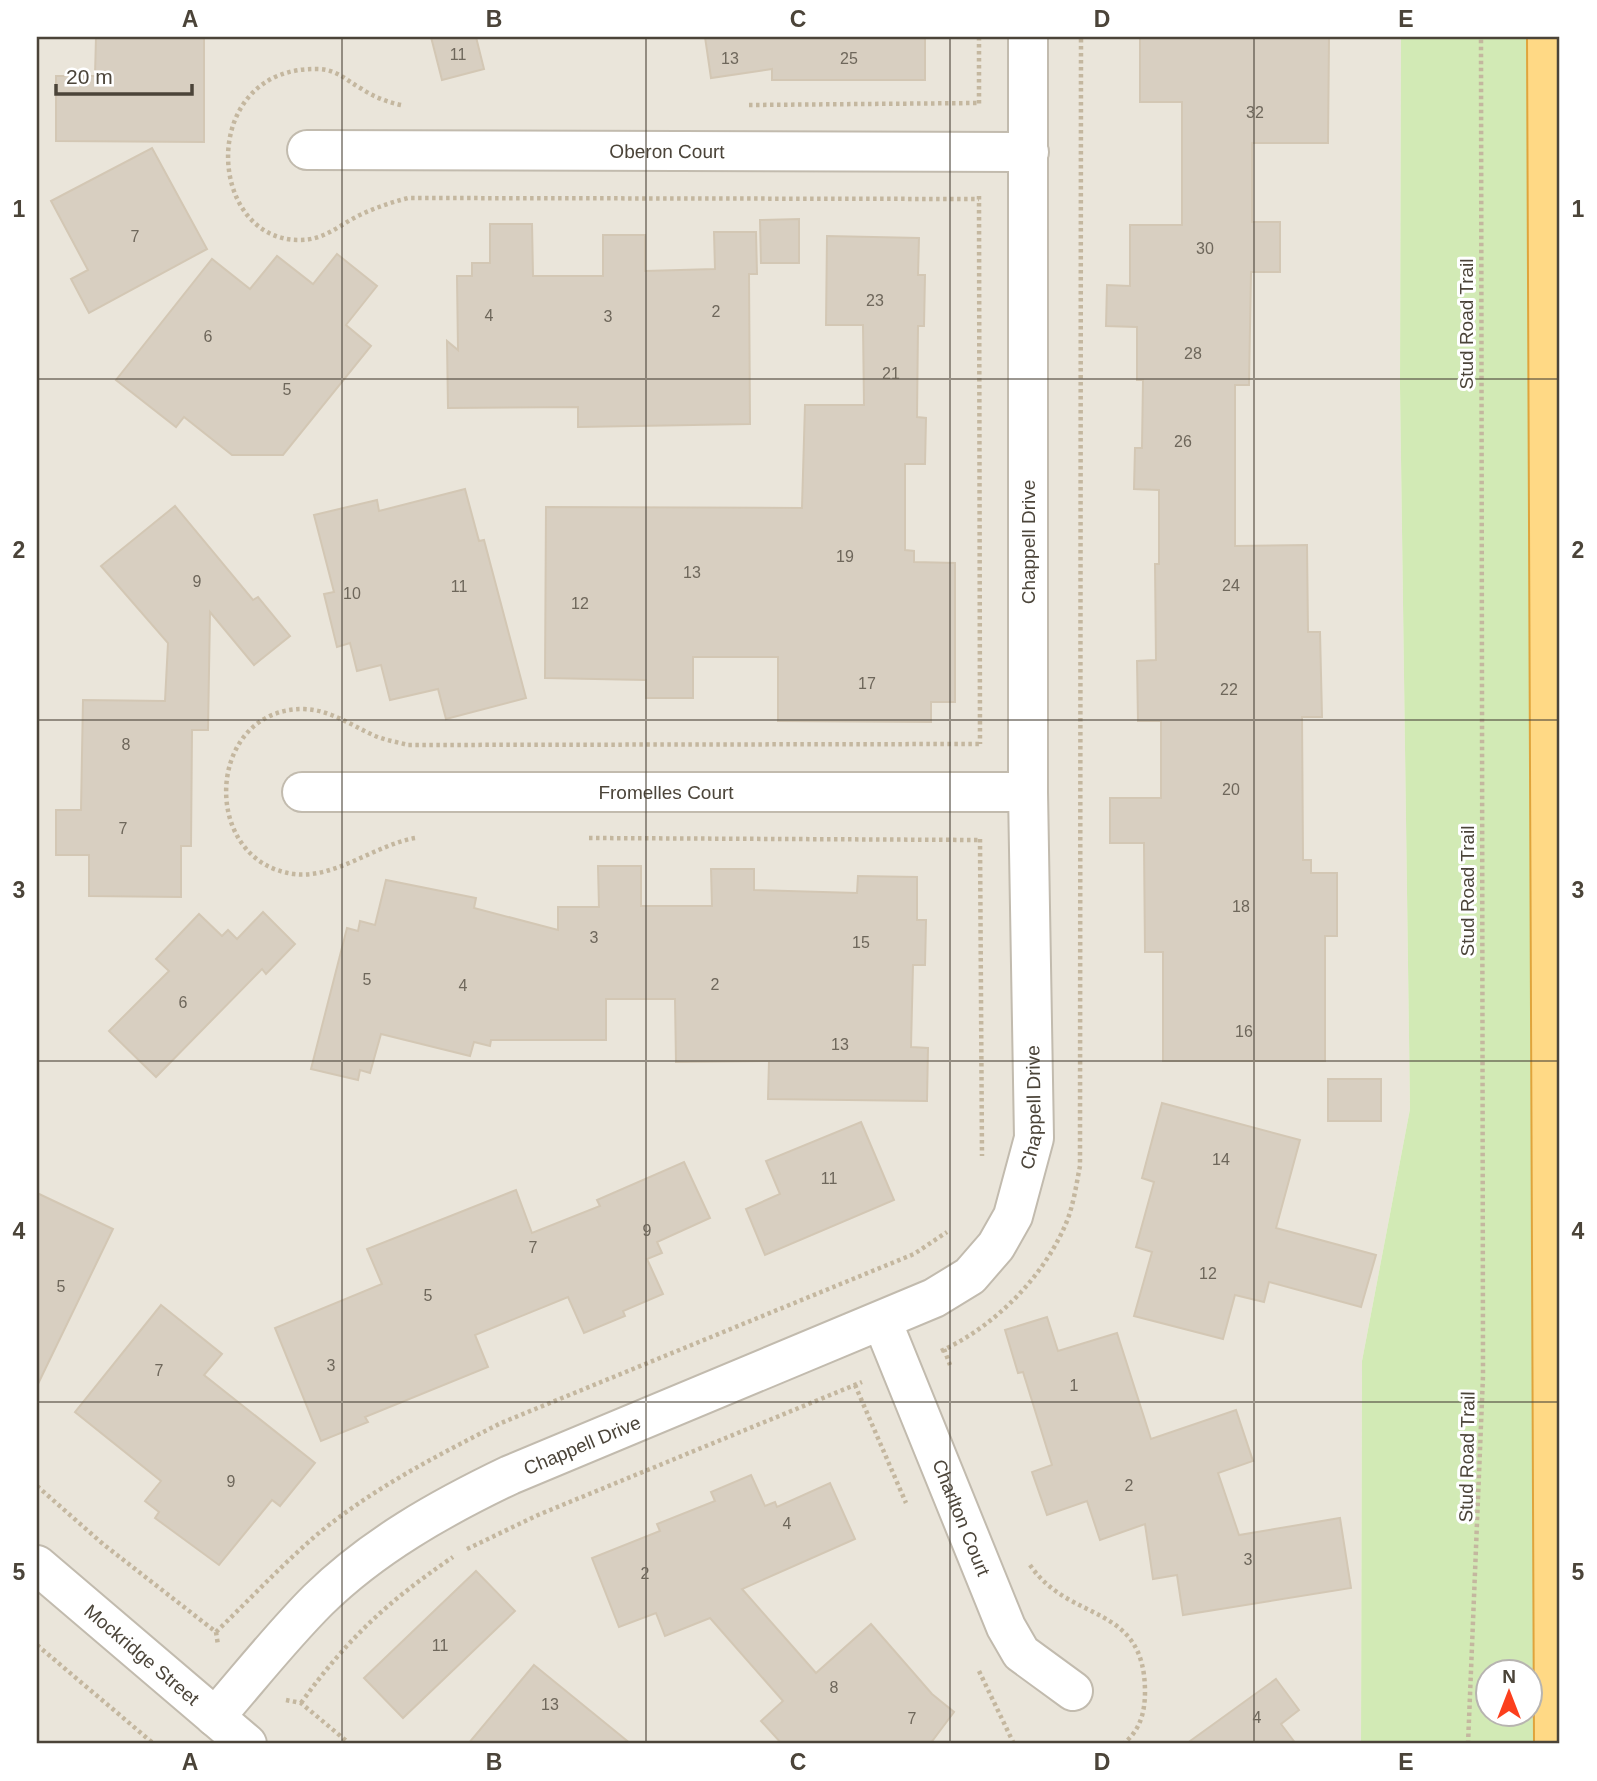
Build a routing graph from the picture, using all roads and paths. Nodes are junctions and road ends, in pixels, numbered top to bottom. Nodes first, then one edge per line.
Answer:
1 (979, 37) edge
2 (1028, 37) edge
3 (1481, 37) edge
4 (1547, 37) edge
5 (979, 113) dead end
6 (307, 150) dead end
7 (1029, 152) junction
8 (979, 189) dead end
9 (980, 751) dead end
10 (302, 792) dead end
11 (1028, 792) junction
12 (979, 830) dead end
13 (981, 1161) dead end
14 (951, 1228) dead end
15 (882, 1321) junction
16 (944, 1349) dead end
17 (954, 1375) dead end
18 (869, 1379) dead end
19 (37, 1486) edge
20 (1023, 1555) dead end
21 (37, 1565) edge
22 (216, 1632) junction
23 (37, 1645) edge
24 (219, 1645) dead end
25 (1073, 1692) dead end
26 (285, 1700) dead end
27 (301, 1703) junction
28 (215, 1717) junction
29 (153, 1744) edge
30 (247, 1744) edge
31 (350, 1744) edge
32 (1123, 1744) edge
33 (1468, 1744) edge
34 (1554, 1744) edge

1 - 5 path
2 - 7 street, Chappell Drive
3 - 33 path, Stud Road Trail
4 - 34 highway
6 - 7 street, Oberon Court
7 - 11 street, Chappell Drive
8 - 9 path
10 - 11 street, Fromelles Court
11 - 15 street, Chappell Drive
12 - 13 path
14 - 22 path
15 - 25 street, Charlton Court
15 - 28 street, Chappell Drive
16 - 17 path
18 - 27 path
19 - 22 path
20 - 32 path
21 - 28 street, Mockridge Street
22 - 24 path
23 - 29 path
26 - 27 path
27 - 31 path
28 - 30 street, Mockridge Street

